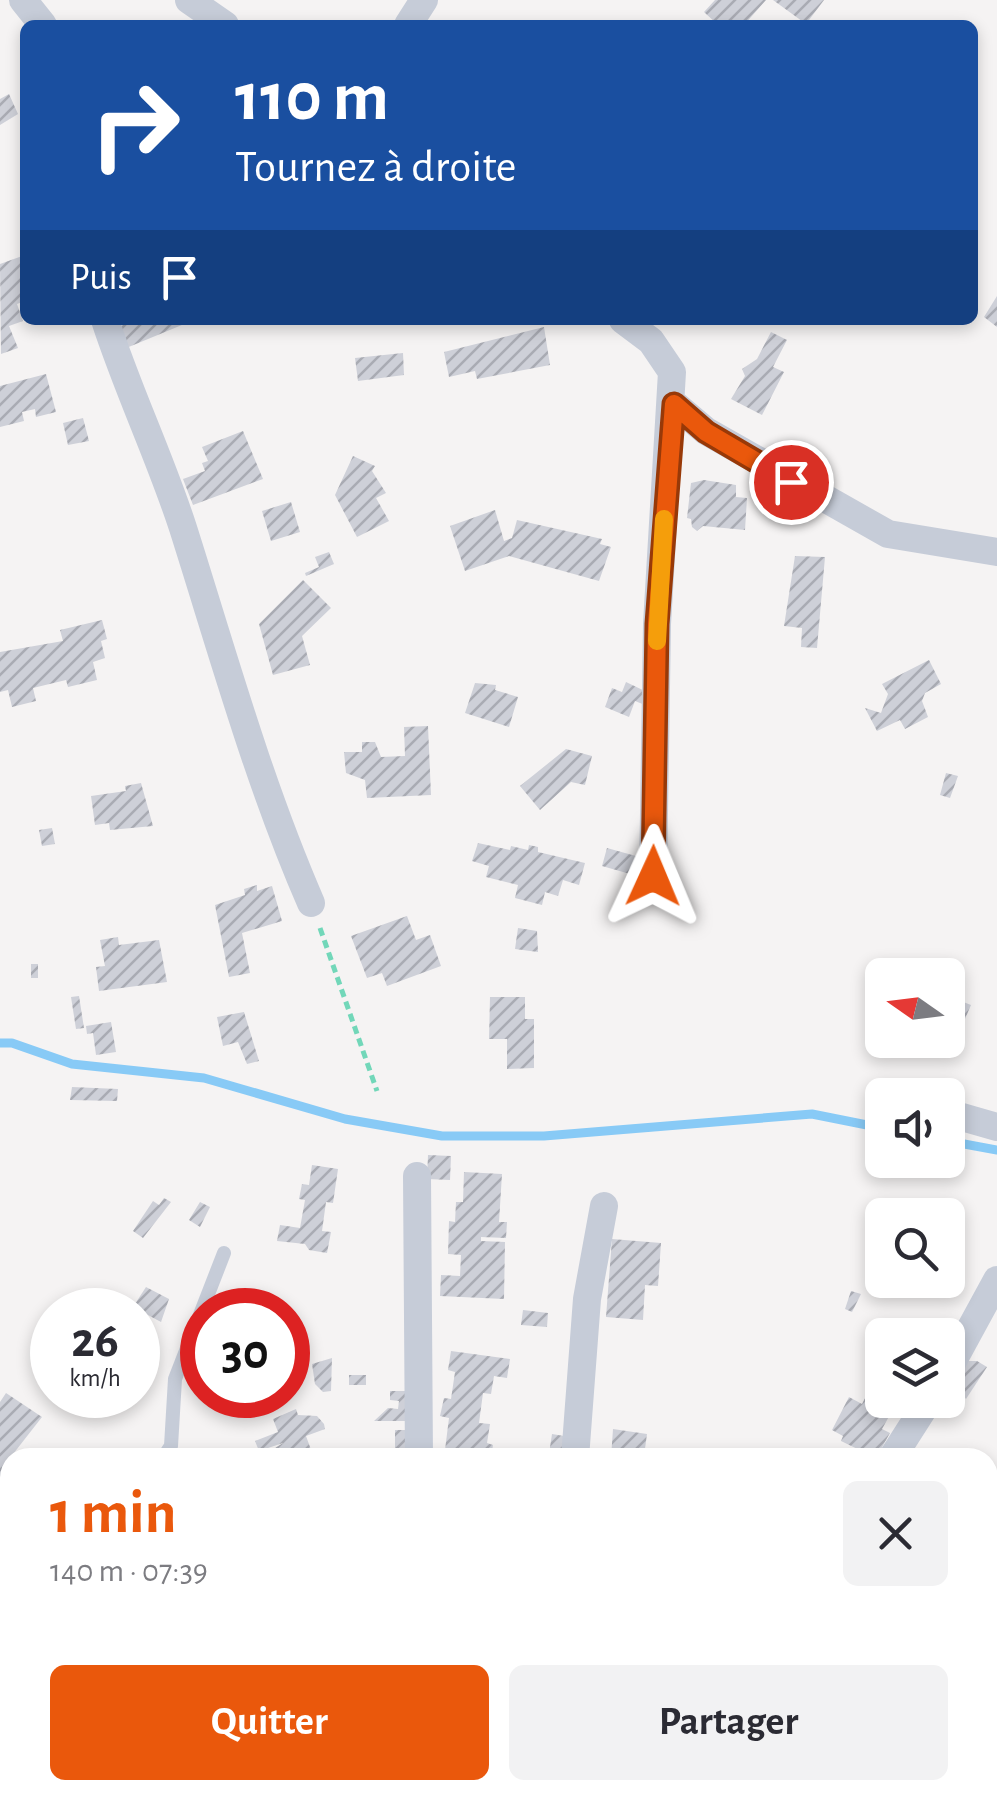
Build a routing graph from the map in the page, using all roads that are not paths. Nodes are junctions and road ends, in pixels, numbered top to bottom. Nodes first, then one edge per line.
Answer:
1 (23, 0) edge
2 (189, 0) edge
3 (39, 20) edge
4 (218, 20) edge
5 (107, 325) edge
6 (631, 325) edge
7 (674, 404) junction
8 (997, 552) edge
9 (653, 876) dead end
10 (312, 903) road end
11 (965, 1118) edge
12 (997, 1127) edge
13 (417, 1176) dead end
14 (604, 1206) dead end
15 (224, 1254) dead end
16 (997, 1280) edge
17 (965, 1339) edge
18 (918, 1418) edge
19 (170, 1448) edge
20 (419, 1448) edge
21 (575, 1448) edge
22 (898, 1448) edge

1 - 3 street
2 - 4 street
5 - 10 street
6 - 7 street
7 - 8 street
7 - 9 street
11 - 12 street
13 - 20 street
14 - 21 street
15 - 19 lane
16 - 17 street
18 - 22 street

